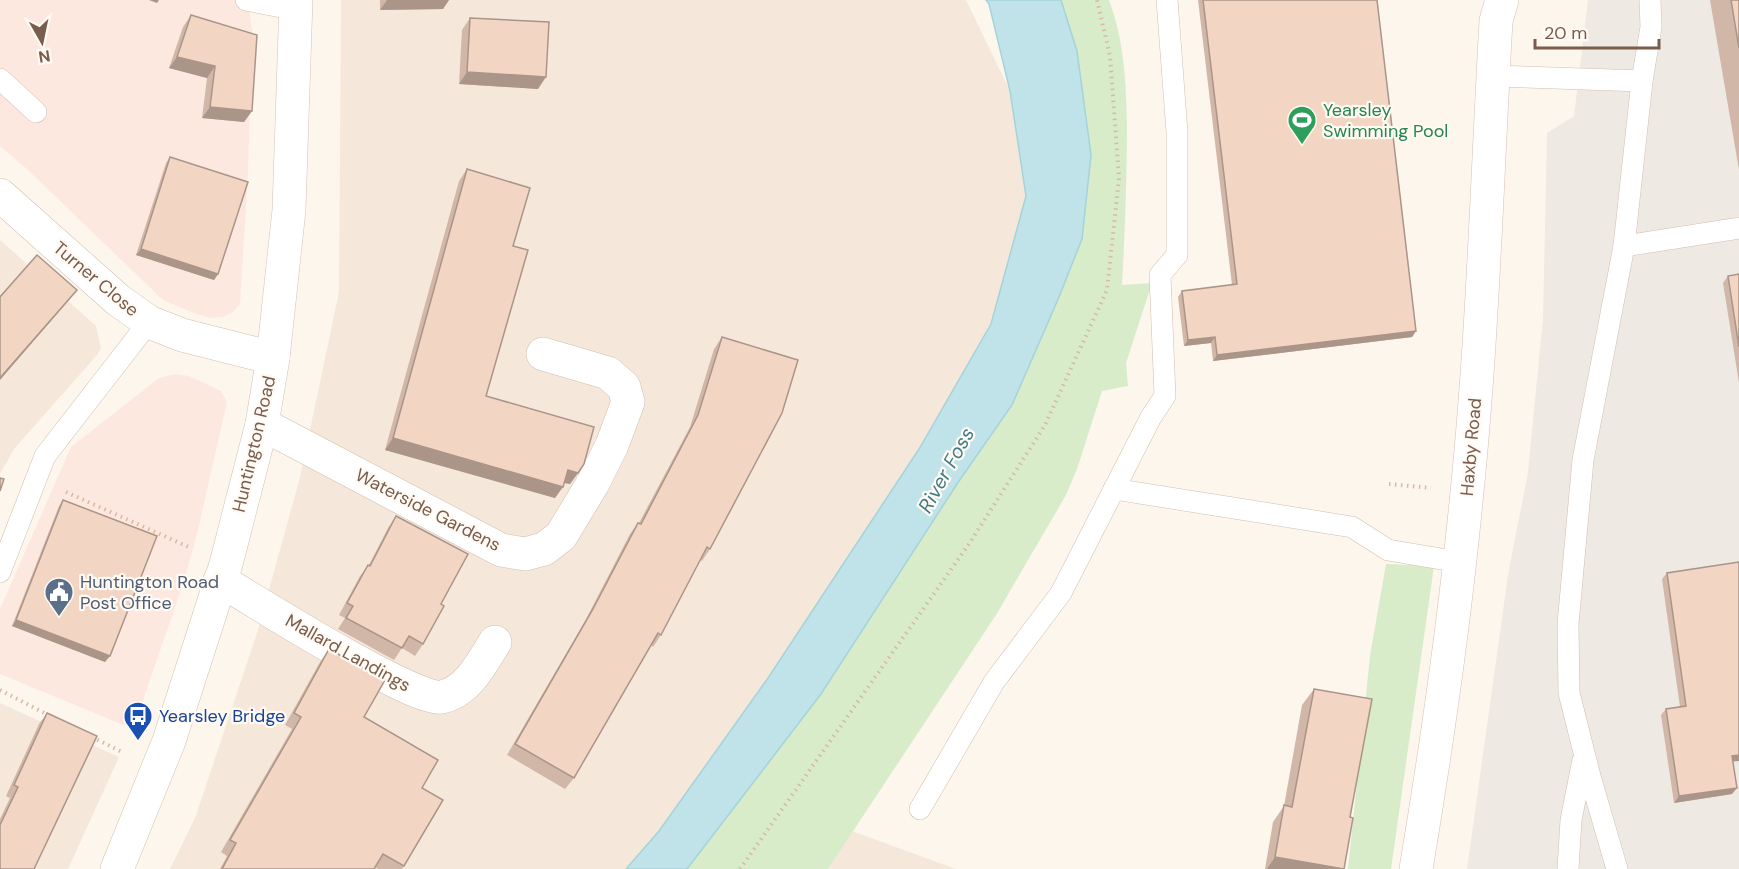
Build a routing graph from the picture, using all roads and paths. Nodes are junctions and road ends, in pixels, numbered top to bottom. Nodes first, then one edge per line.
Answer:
1 (246, 0) edge
2 (1097, 0) edge
3 (1167, 0) edge
4 (1650, 0) edge
5 (296, 5) edge
6 (1495, 7) edge
7 (1493, 76) junction
8 (0, 79) edge
9 (1642, 81) junction
10 (36, 112) dead end
11 (0, 196) edge
12 (1739, 228) edge
13 (1624, 246) junction
14 (148, 322) junction
15 (543, 354) dead end
16 (273, 358) junction
17 (262, 424) junction
18 (35, 478) junction
19 (1114, 489) junction
20 (1459, 562) junction
21 (0, 572) edge
22 (223, 572) junction
23 (495, 642) dead end
24 (0, 690) edge
25 (53, 717) edge
26 (84, 733) edge
27 (1584, 754) junction
28 (158, 771) junction
29 (920, 809) dead end
30 (117, 869) edge
31 (740, 869) edge
32 (1416, 869) edge
33 (1568, 869) edge
34 (1617, 869) edge

1 - 5 lane
2 - 31 path
3 - 19 lane
4 - 9 lane
5 - 16 street, Huntington Road
6 - 7 street, Haxby Road
7 - 9 lane
7 - 20 street, Haxby Road
8 - 10 lane
9 - 13 lane
11 - 14 street, Turner Close
12 - 13 lane
13 - 27 lane
14 - 16 street, Turner Close
14 - 18 lane
15 - 17 street, Waterside Gardens
16 - 17 street, Huntington Road
17 - 22 street, Huntington Road
18 - 21 lane
18 - 22 path
19 - 20 lane
19 - 29 lane
20 - 32 street, Haxby Road
22 - 23 street, Mallard Landings
22 - 28 street, Huntington Road
24 - 25 path
26 - 28 path
27 - 33 lane
27 - 34 lane
28 - 30 street, Huntington Road

